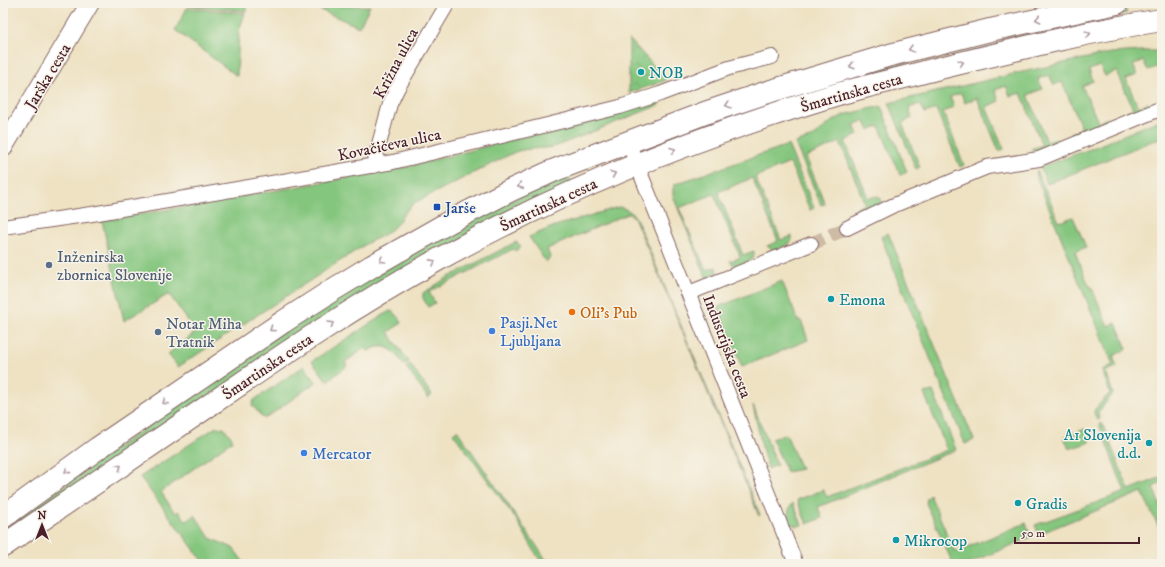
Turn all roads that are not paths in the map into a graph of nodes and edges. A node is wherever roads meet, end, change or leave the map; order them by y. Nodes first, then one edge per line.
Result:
1 (90, 3) edge
2 (448, 3) edge
3 (1117, 3) edge
4 (1162, 20) edge
5 (772, 57) dead end
6 (1162, 108) edge
7 (628, 142) junction
8 (3, 148) edge
9 (637, 164) junction
10 (373, 166) junction
11 (3, 227) edge
12 (847, 228) tunnel mouth
13 (811, 244) tunnel mouth
14 (688, 292) junction
15 (3, 517) edge
16 (3, 546) edge
17 (796, 564) edge

1 - 8 street, Jarška cesta
2 - 10 street, Križna ulica
3 -> 7 main road, Šmartinska cesta
9 -> 4 main road, Šmartinska cesta
5 - 10 street, Kovačičeva ulica
6 - 12 street
7 - 9 street, Industrijska cesta
7 -> 15 main road, Šmartinska cesta
9 - 14 street, Industrijska cesta
16 -> 9 main road, Šmartinska cesta
10 - 11 street, Kovačičeva ulica
13 - 14 street
14 - 17 street, Industrijska cesta

